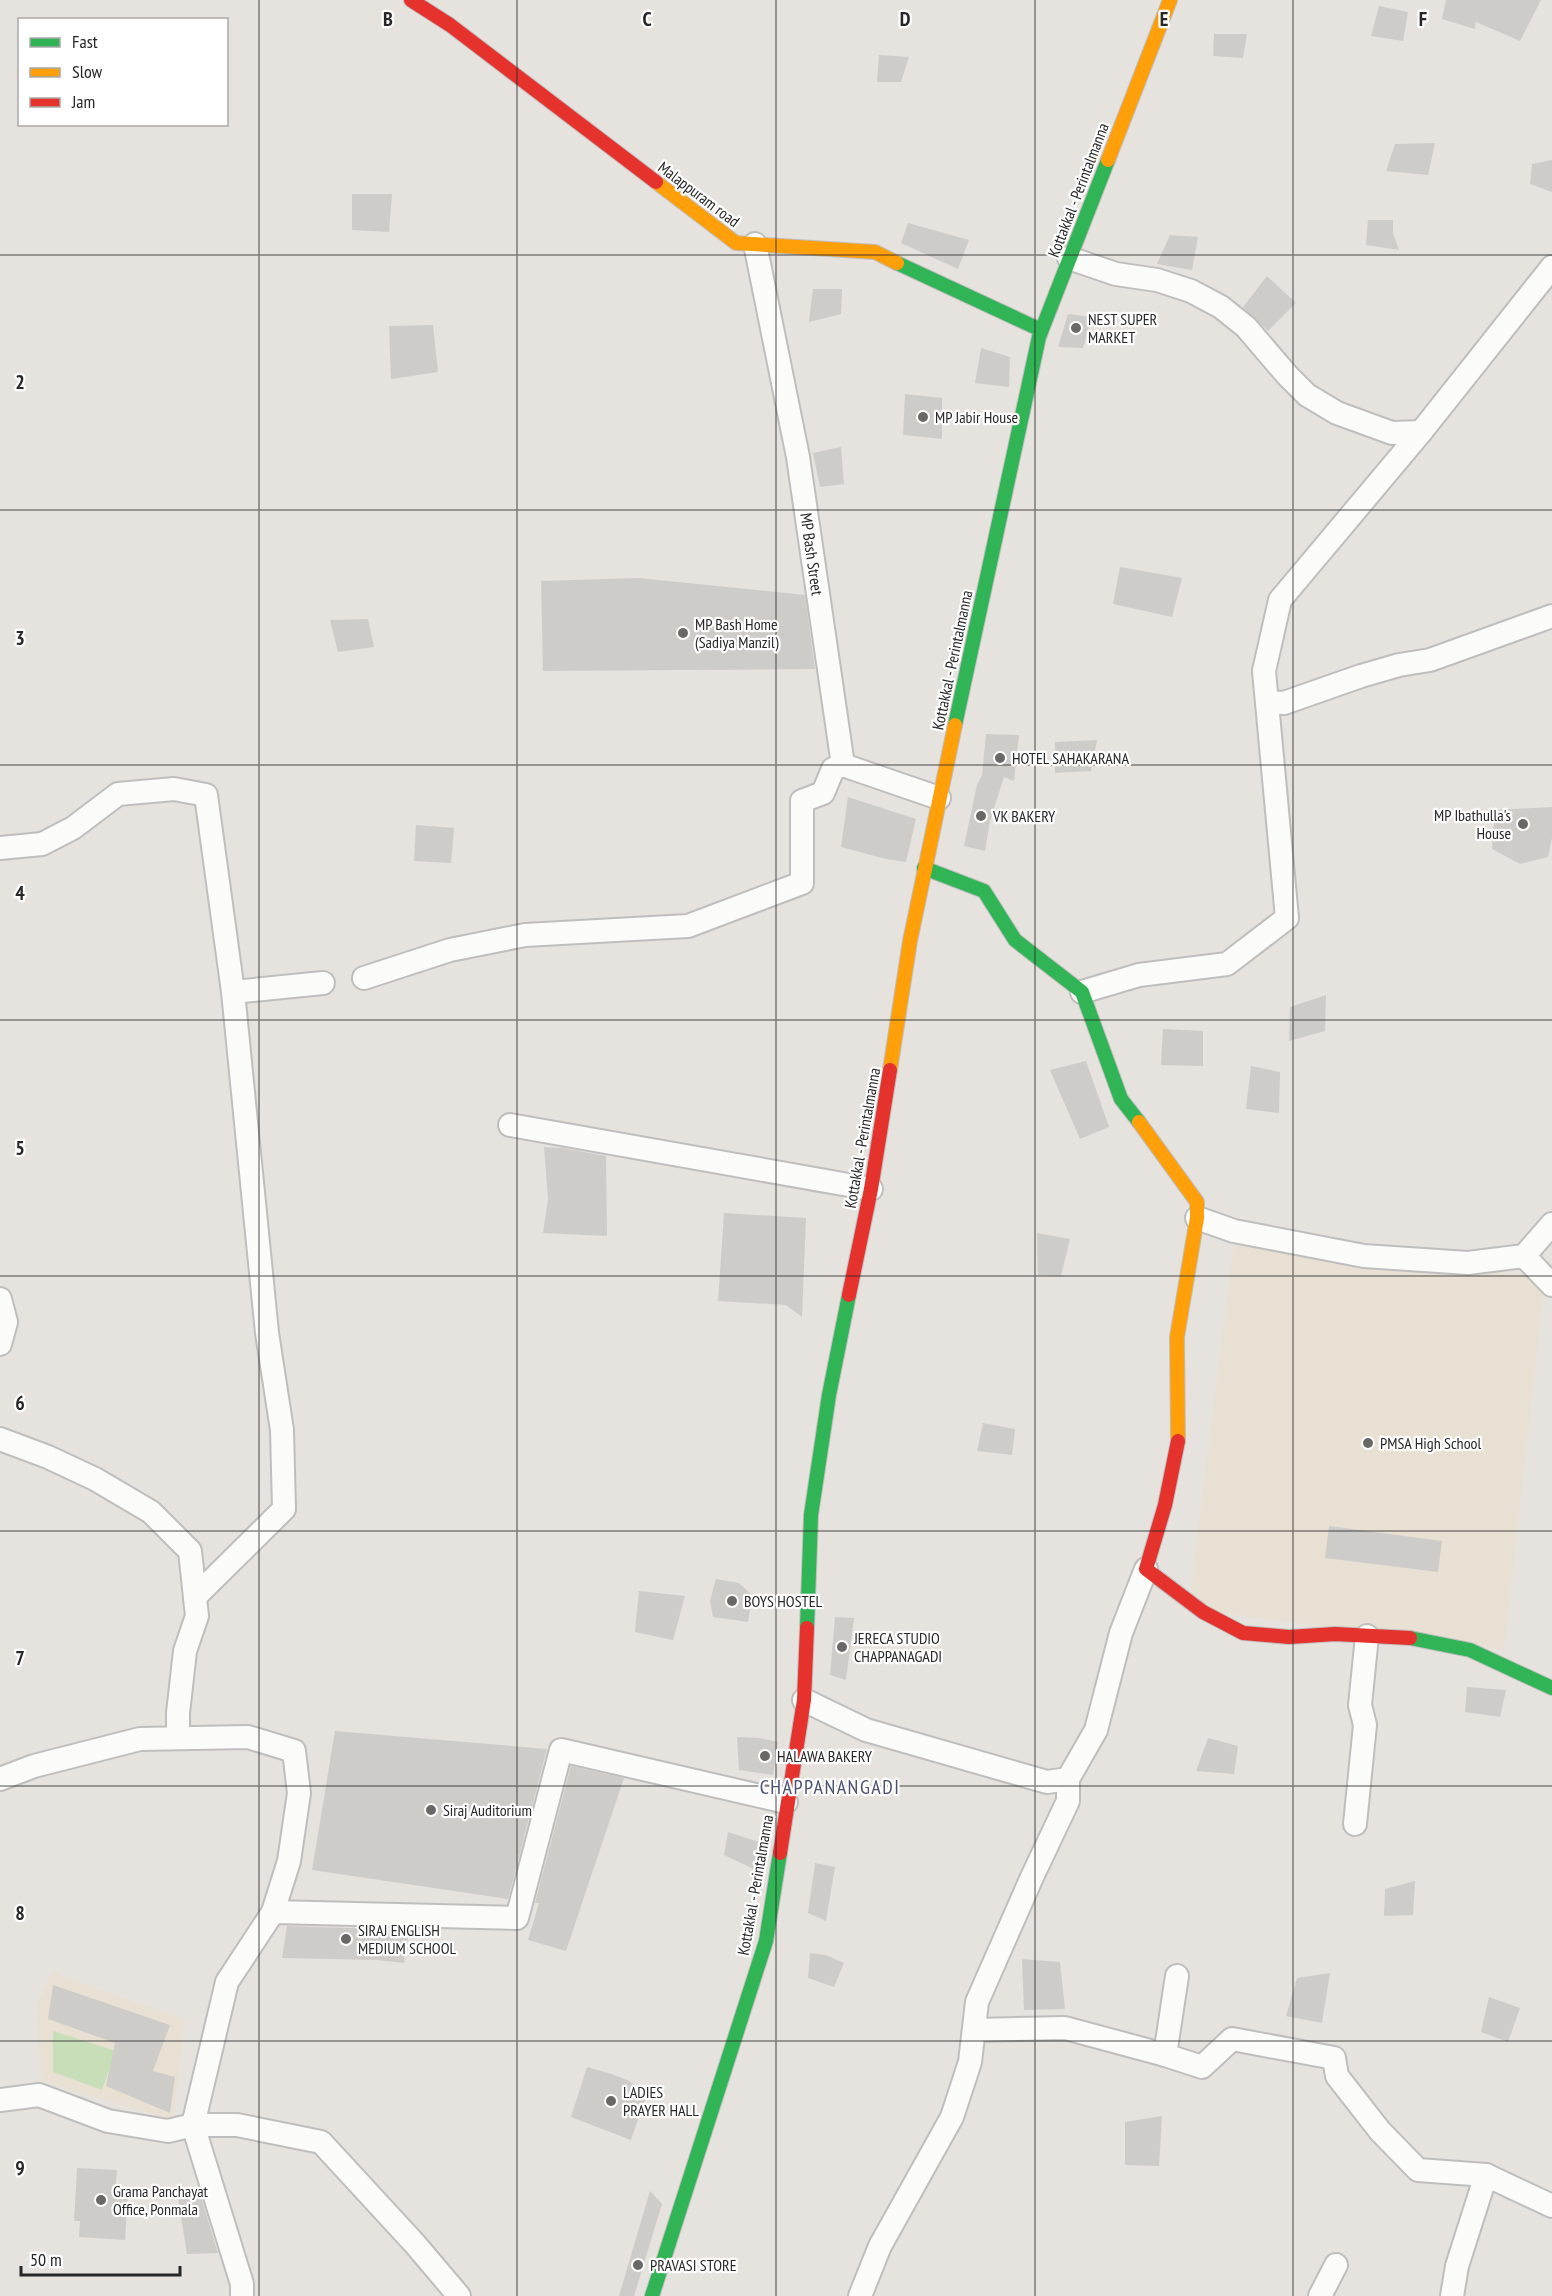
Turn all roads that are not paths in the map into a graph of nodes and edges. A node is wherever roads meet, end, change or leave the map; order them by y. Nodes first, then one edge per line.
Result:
1 (411, 0) edge
2 (1170, 0) edge
3 (755, 244) junction
4 (1069, 258) junction
5 (1552, 267) edge
6 (1041, 330) junction
7 (1421, 432) junction
8 (1551, 619) edge
9 (1267, 702) junction
10 (843, 765) junction
11 (939, 798) junction
12 (0, 848) edge
13 (924, 868) junction
14 (364, 978) dead end
15 (323, 983) dead end
16 (233, 992) junction
17 (1082, 992) junction
18 (510, 1125) dead end
19 (871, 1189) junction
20 (1197, 1218) junction
21 (1552, 1224) edge
22 (1524, 1256) junction
23 (1552, 1286) edge
24 (0, 1299) edge
25 (0, 1344) edge
26 (0, 1439) edge
27 (1146, 1569) junction
28 (195, 1598) junction
29 (1367, 1636) junction
30 (1552, 1688) edge
31 (804, 1700) junction
32 (178, 1738) junction
33 (0, 1779) edge
34 (1068, 1779) junction
35 (786, 1802) junction
36 (1355, 1824) dead end
37 (273, 1912) junction
38 (1177, 1976) dead end
39 (974, 2030) junction
40 (1165, 2055) junction
41 (0, 2100) edge
42 (193, 2126) junction
43 (1486, 2175) junction
44 (1552, 2206) edge
45 (1336, 2265) dead end
46 (242, 2296) edge
47 (459, 2296) edge
48 (652, 2296) edge
49 (860, 2296) edge
50 (1320, 2296) edge
51 (1452, 2296) edge

1 - 3 main road, Malappuram road
2 - 4 main road, Kottakkal - Perintalmanna
3 - 6 main road, Malappuram road
3 - 10 street, MP Bash Street
4 - 6 main road, Kottakkal - Perintalmanna
4 - 7 street
5 - 7 street
6 - 11 main road, Kottakkal - Perintalmanna
7 - 9 street
8 - 9 street
9 - 17 street
10 - 11 street
10 - 14 street
11 - 13 main road, Kottakkal - Perintalmanna
12 - 16 street
13 - 17 main road
13 - 19 main road, Kottakkal - Perintalmanna
15 - 16 street
16 - 28 street
17 - 20 main road
18 - 19 street
19 - 31 main road, Kottakkal - Perintalmanna
20 - 22 street
20 - 27 main road
21 - 22 street
22 - 23 street
24 - 25 street
26 - 28 street
27 - 29 main road
27 - 34 street
28 - 32 street
29 - 30 main road
29 - 36 street
31 - 34 street
31 - 35 main road, Kottakkal - Perintalmanna
32 - 33 street
32 - 37 street
34 - 39 street
35 - 37 street
35 - 48 main road, Kottakkal - Perintalmanna
37 - 42 street
38 - 40 street
39 - 40 street
39 - 49 street
40 - 43 street
41 - 42 street
42 - 46 street
42 - 47 street
43 - 44 street
43 - 51 street
45 - 50 street

